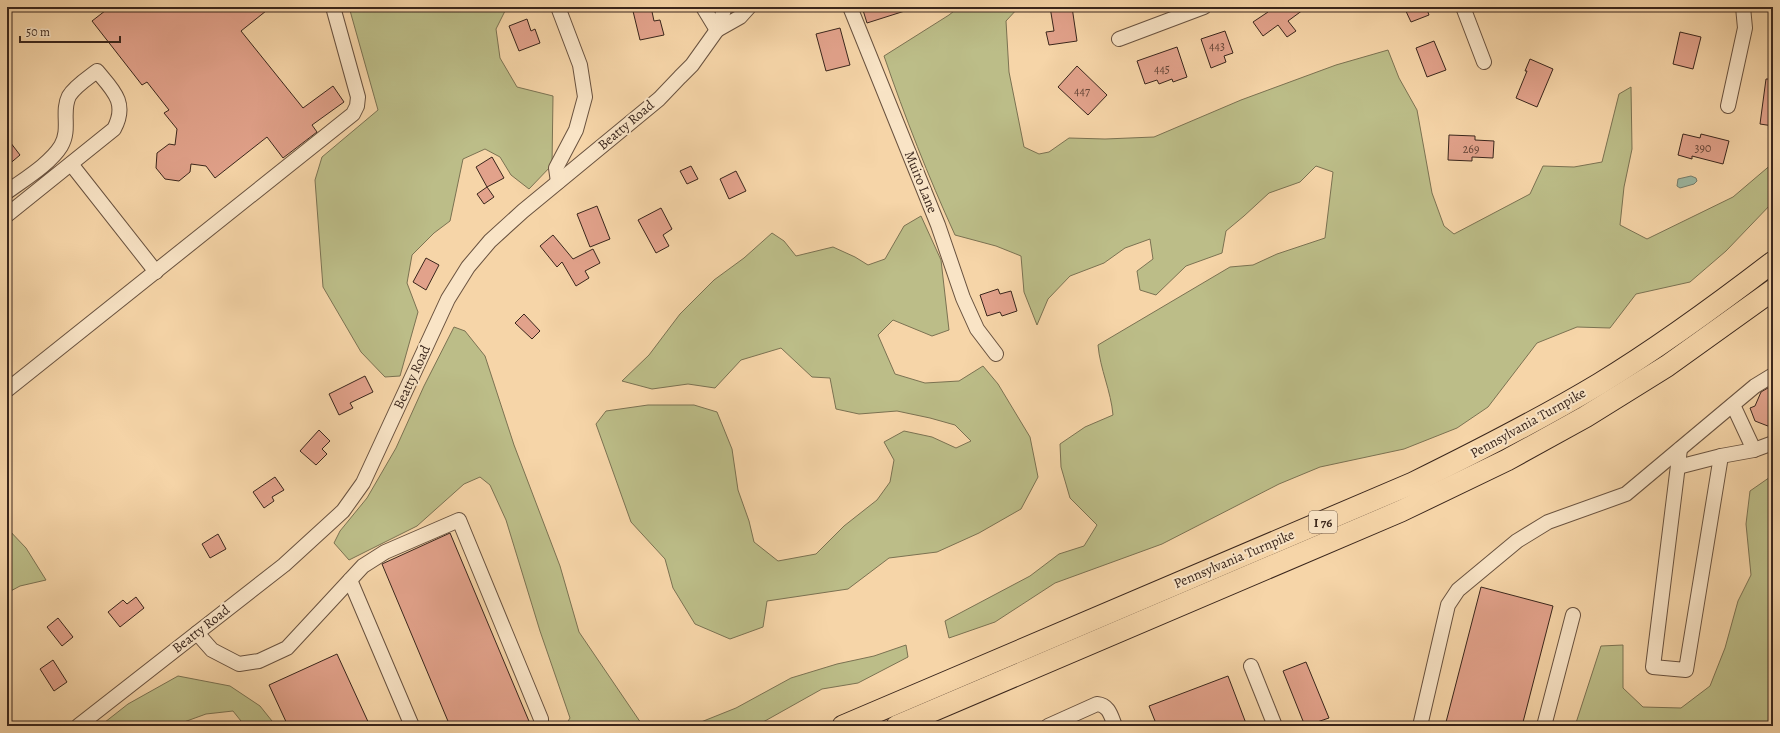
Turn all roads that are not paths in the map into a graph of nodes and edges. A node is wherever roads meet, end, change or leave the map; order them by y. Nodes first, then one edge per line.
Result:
1 (333, 7) edge
2 (558, 7) edge
3 (703, 7) edge
4 (725, 7) edge
5 (749, 7) edge
6 (850, 7) edge
7 (1204, 7) edge
8 (1463, 7) edge
9 (1743, 7) edge
10 (717, 30) junction
11 (1119, 39) dead end
12 (1484, 62) dead end
13 (1728, 106) dead end
14 (71, 164) junction
15 (558, 182) junction
16 (7, 192) edge
17 (7, 215) edge
18 (1773, 262) edge
19 (156, 272) junction
20 (1773, 290) edge
21 (996, 354) dead end
22 (1773, 375) edge
23 (7, 390) edge
24 (1733, 405) junction
25 (1773, 443) edge
26 (1680, 449) junction
27 (1754, 450) junction
28 (1721, 456) junction
29 (1678, 467) junction
30 (350, 580) junction
31 (1573, 615) dead end
32 (197, 633) junction
33 (1251, 666) dead end
34 (78, 726) edge
35 (412, 726) edge
36 (541, 726) edge
37 (843, 726) edge
38 (897, 726) edge
39 (1048, 726) edge
40 (1116, 726) edge
41 (1275, 726) edge
42 (1420, 726) edge
43 (1544, 726) edge

1 - 19 street
2 - 15 street
3 - 10 street
4 - 10 street, Beatty Road
5 - 10 street
6 - 21 street, Muiro Lane
7 - 11 street
8 - 12 street
9 - 13 street
10 - 15 street, Beatty Road
14 - 16 street
14 - 17 street
14 - 19 street
15 - 32 street, Beatty Road
18 - 37 highway, Pennsylvania Turnpike / I 76
19 - 23 street
20 - 38 highway, Pennsylvania Turnpike / I 76
22 - 24 street
24 - 26 street
24 - 27 street
25 - 27 street
26 - 29 street
26 - 42 street
27 - 28 street
28 - 29 street
28 - 29 street
30 - 32 street
30 - 35 street
30 - 36 street
31 - 43 street
32 - 34 street, Beatty Road
33 - 41 street
39 - 40 street

